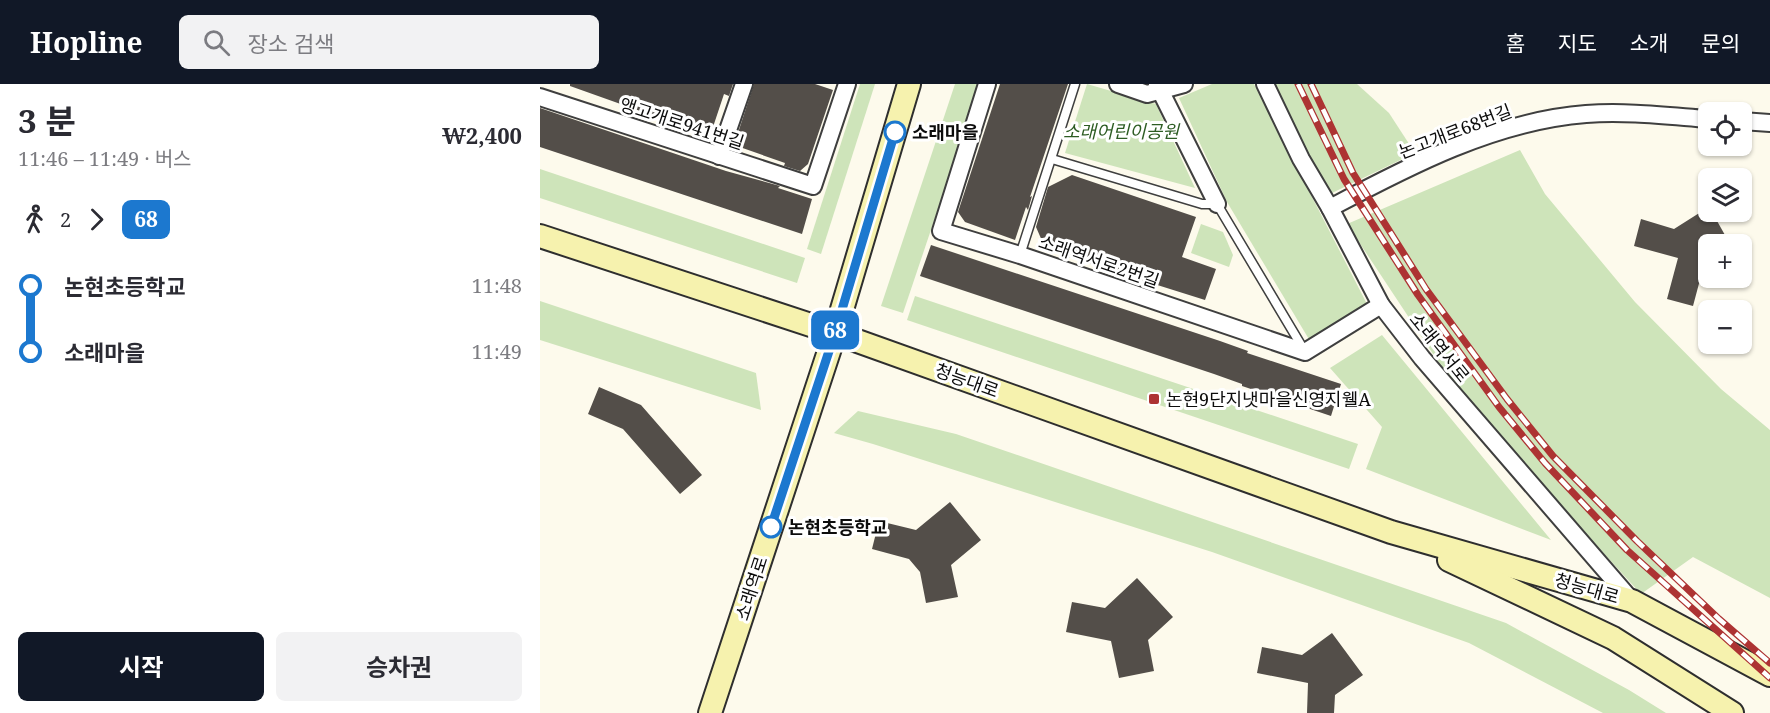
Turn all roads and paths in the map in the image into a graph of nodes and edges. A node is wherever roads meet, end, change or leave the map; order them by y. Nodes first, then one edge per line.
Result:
1 (744, 84) edge
2 (847, 84) edge
3 (909, 84) edge
4 (987, 84) edge
5 (1075, 84) edge
6 (1118, 84) edge
7 (1184, 84) edge
8 (1265, 84) edge
9 (1158, 88) edge
10 (540, 97) edge
11 (1698, 118) edge
12 (1752, 122) edge
13 (1770, 123) edge
14 (719, 156) junction
15 (1052, 159) junction
16 (1217, 204) junction
17 (1330, 208) junction
18 (540, 236) edge
19 (1020, 255) junction
20 (1381, 305) junction
21 (835, 333) junction
22 (1305, 352) junction
23 (1391, 532) junction
24 (1632, 601) junction
25 (1770, 675) edge
26 (710, 713) edge
27 (1732, 713) edge

1 - 14 street
2 - 14 street, 앵고개로941번길
3 - 21 main road, 소래역로
4 - 19 street, 소래역서로2번길
5 - 15 lane
6 - 9 street
7 - 9 street
8 - 17 street, 소래역서로
9 - 16 street
10 - 14 street, 앵고개로941번길
11 - 17 street, 논고개로68번길
12 - 13 street
15 - 16 lane
15 - 19 lane
16 - 22 lane
17 - 20 street, 소래역서로
18 - 21 main road, 청능대로
19 - 22 street, 소래역서로2번길
20 - 22 street
20 - 24 street, 소래역서로
21 - 23 main road, 청능대로
21 - 26 main road, 소래역로
23 - 24 main road, 청능대로
23 - 27 main road, 청능대로
24 - 25 main road, 청능대로

